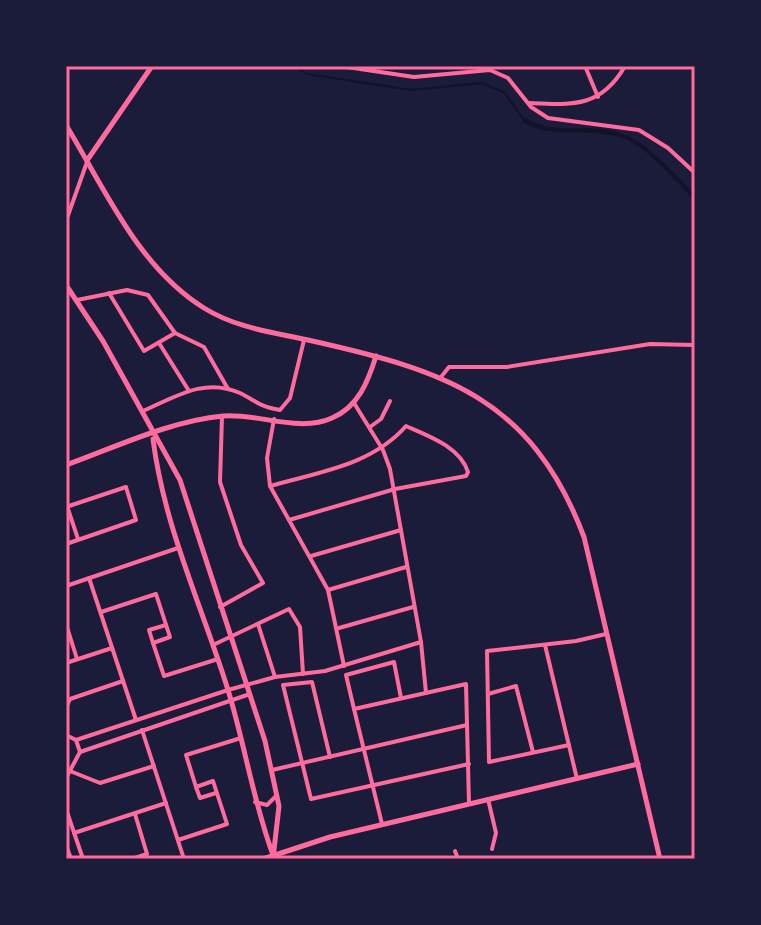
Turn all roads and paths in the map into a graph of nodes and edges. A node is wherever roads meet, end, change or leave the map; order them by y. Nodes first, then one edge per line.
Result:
1 (152, 66) edge
2 (340, 66) edge
3 (416, 66) edge
4 (585, 66) edge
5 (625, 66) edge
6 (417, 77) junction
7 (598, 97) junction
8 (529, 103) junction
9 (66, 125) edge
10 (88, 160) junction
11 (695, 173) edge
12 (66, 221) edge
13 (66, 285) edge
14 (109, 293) junction
15 (77, 300) junction
16 (175, 333) junction
17 (304, 340) junction
18 (159, 343) junction
19 (695, 345) edge
20 (376, 356) junction
21 (441, 377) junction
22 (228, 389) junction
23 (189, 391) junction
24 (390, 401) dead end
25 (354, 403) junction
26 (143, 411) junction
27 (222, 416) junction
28 (274, 419) junction
29 (370, 427) junction
30 (153, 434) junction
31 (383, 450) junction
32 (66, 465) edge
33 (270, 486) junction
34 (395, 489) junction
35 (66, 506) edge
36 (289, 520) junction
37 (401, 530) junction
38 (78, 540) junction
39 (66, 544) edge
40 (178, 548) junction
41 (311, 556) junction
42 (407, 567) junction
43 (89, 578) junction
44 (66, 586) edge
45 (328, 590) junction
46 (220, 607) junction
47 (414, 607) junction
48 (101, 612) junction
49 (66, 624) edge
50 (258, 624) junction
51 (166, 625) junction
52 (339, 628) junction
53 (606, 634) junction
54 (231, 637) junction
55 (421, 642) junction
56 (153, 643) junction
57 (213, 645) junction
58 (545, 645) junction
59 (112, 648) junction
60 (218, 659) junction
61 (78, 660) junction
62 (66, 663) edge
63 (344, 666) junction
64 (303, 674) junction
65 (275, 677) junction
66 (123, 681) junction
67 (249, 685) junction
68 (228, 690) junction
69 (251, 693) junction
70 (426, 693) junction
71 (488, 694) junction
72 (401, 698) junction
73 (231, 701) junction
74 (66, 708) edge
75 (354, 709) junction
76 (136, 720) junction
77 (467, 725) junction
78 (142, 730) junction
79 (66, 735) edge
80 (241, 738) junction
81 (76, 740) junction
82 (569, 745) junction
83 (363, 749) junction
84 (80, 752) junction
85 (533, 752) junction
86 (330, 757) junction
87 (303, 763) junction
88 (469, 764) junction
89 (638, 764) junction
90 (154, 766) junction
91 (272, 770) junction
92 (70, 771) junction
93 (66, 778) edge
94 (577, 779) junction
95 (372, 785) junction
96 (196, 787) junction
97 (217, 793) junction
98 (276, 796) junction
99 (488, 799) junction
100 (255, 802) junction
101 (166, 803) junction
102 (469, 804) junction
103 (66, 809) edge
104 (135, 814) junction
105 (382, 824) junction
106 (74, 833) junction
107 (178, 840) junction
108 (66, 845) edge
109 (492, 849) dead end
110 (455, 851) dead end
111 (273, 857) edge
112 (71, 859) edge
113 (83, 859) edge
114 (132, 859) edge
115 (184, 859) edge
116 (263, 859) edge
117 (458, 859) edge
118 (660, 859) edge

1 - 10 street
2 - 6 street
3 - 6 street
4 - 7 street
5 - 7 street
6 - 8 street
7 - 8 street
8 - 11 street
9 - 10 street
10 - 12 street
10 - 17 street
13 - 15 street
14 - 15 street
14 - 16 street
14 - 18 street
15 - 26 street
16 - 18 street
16 - 22 street
17 - 20 street
17 - 22 street
18 - 23 street
19 - 21 street
20 - 21 street
20 - 25 street
21 - 53 street
22 - 23 street
23 - 26 street
24 - 29 street
25 - 28 street
25 - 29 street
26 - 30 street
27 - 28 street
27 - 30 street
27 - 46 street
28 - 33 street
29 - 31 street
30 - 32 street
30 - 40 street
30 - 46 street
31 - 33 street
31 - 34 street
31 - 34 street
33 - 36 street
34 - 36 street
34 - 37 street
35 - 38 street
35 - 38 street
36 - 41 street
37 - 41 street
37 - 42 street
38 - 39 street
40 - 43 street
40 - 57 street
41 - 45 street
42 - 45 street
42 - 47 street
43 - 44 street
43 - 48 street
45 - 52 street
46 - 54 street
47 - 52 street
47 - 55 street
48 - 51 street
48 - 59 street
49 - 61 street
50 - 54 street
50 - 64 street
50 - 65 street
51 - 56 street
51 - 56 street
52 - 63 street
53 - 58 street
53 - 89 street
54 - 57 street
54 - 67 street
55 - 63 street
55 - 70 street
56 - 60 street
57 - 60 street
58 - 71 street
58 - 82 street
59 - 61 street
59 - 66 street
60 - 68 street
61 - 62 street
63 - 64 street
64 - 65 street
65 - 67 street
66 - 74 street
66 - 76 street
67 - 68 street
67 - 69 street
68 - 73 street
68 - 76 street
69 - 73 street
69 - 91 street
70 - 72 street
70 - 77 street
71 - 85 street
71 - 85 street
72 - 75 street
72 - 75 street
73 - 78 street
73 - 80 street
75 - 83 street
76 - 81 street
77 - 83 street
77 - 88 street
78 - 84 street
78 - 90 street
79 - 81 street
80 - 96 street
80 - 100 street
81 - 84 street
82 - 85 street
82 - 94 street
83 - 86 street
83 - 95 street
84 - 92 street
86 - 87 street
86 - 87 street
87 - 91 street
87 - 95 street
88 - 95 street
88 - 102 street
89 - 94 street
89 - 118 street
90 - 92 street
90 - 101 street
91 - 98 street
92 - 93 street
94 - 99 street
95 - 105 street
96 - 97 street
96 - 97 street
97 - 107 street
98 - 100 street
98 - 111 street
99 - 102 street
99 - 109 street
100 - 111 street
101 - 104 street
101 - 107 street
102 - 105 street
103 - 106 street
104 - 106 street
104 - 114 street
105 - 111 street
106 - 113 street
107 - 115 street
108 - 112 street
110 - 117 street
111 - 116 street

